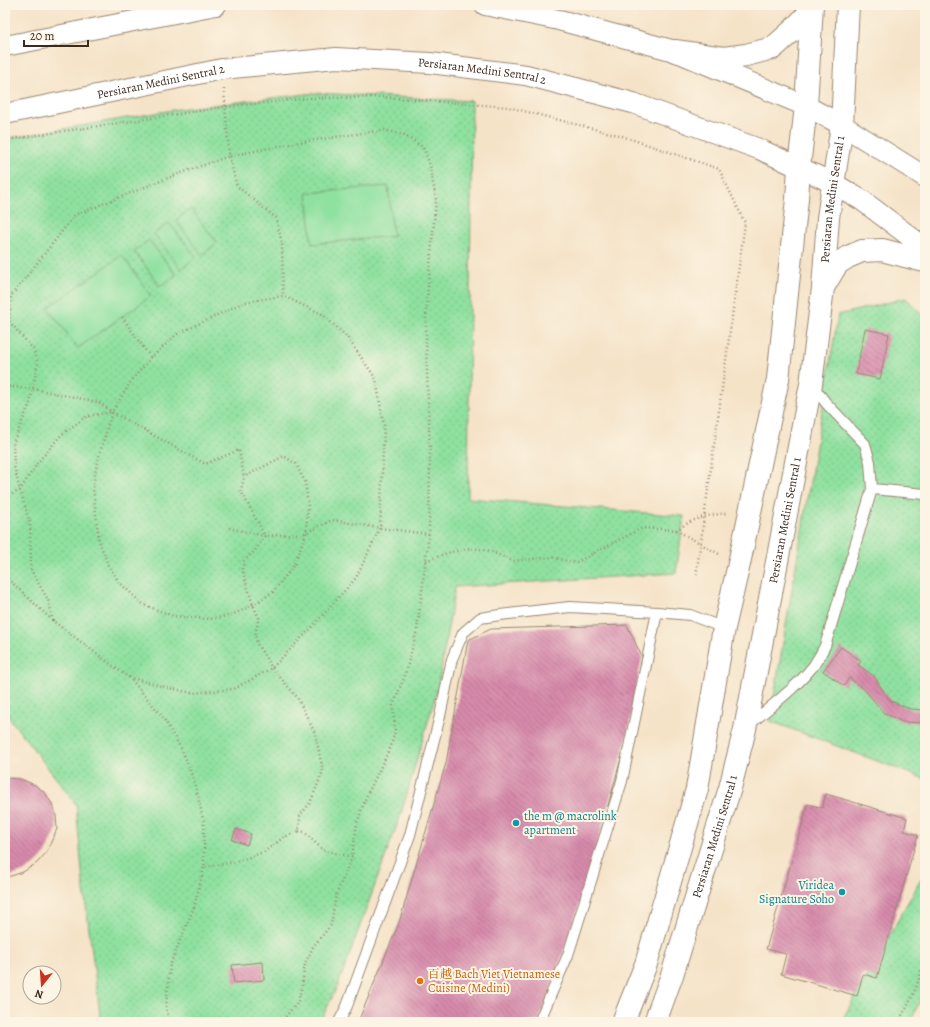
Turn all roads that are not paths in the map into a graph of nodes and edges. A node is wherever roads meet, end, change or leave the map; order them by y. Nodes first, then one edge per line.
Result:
1 (216, 5) edge
2 (485, 5) edge
3 (848, 5) edge
4 (811, 8) edge
5 (5, 46) edge
6 (675, 52) junction
7 (806, 106) junction
8 (5, 114) edge
9 (842, 125) junction
10 (799, 167) junction
11 (925, 177) edge
12 (833, 183) junction
13 (925, 248) edge
14 (925, 261) edge
15 (823, 288) junction
16 (810, 384) junction
17 (872, 489) junction
18 (925, 494) edge
19 (657, 612) junction
20 (724, 628) junction
21 (745, 729) junction
22 (339, 1022) edge
23 (539, 1022) edge
24 (623, 1022) edge
25 (655, 1022) edge

1 - 5 street
2 - 6 street
3 - 9 street, Persiaran Medini Sentral 1
4 - 6 street
4 - 7 street
6 - 7 street
7 - 9 street
7 - 10 street
8 - 10 street, Persiaran Medini Sentral 2
9 - 11 street
9 - 12 street, Persiaran Medini Sentral 1
10 - 12 street, Persiaran Medini Sentral 2
10 - 20 street
12 - 13 street, Persiaran Medini Sentral 2
12 - 15 street, Persiaran Medini Sentral 1
14 - 15 street
15 - 16 street, Persiaran Medini Sentral 1
16 - 17 lane
16 - 21 street, Persiaran Medini Sentral 1
17 - 18 lane
17 - 21 lane
19 - 20 lane
19 - 22 lane
19 - 23 lane
20 - 24 street
21 - 25 street, Persiaran Medini Sentral 1

